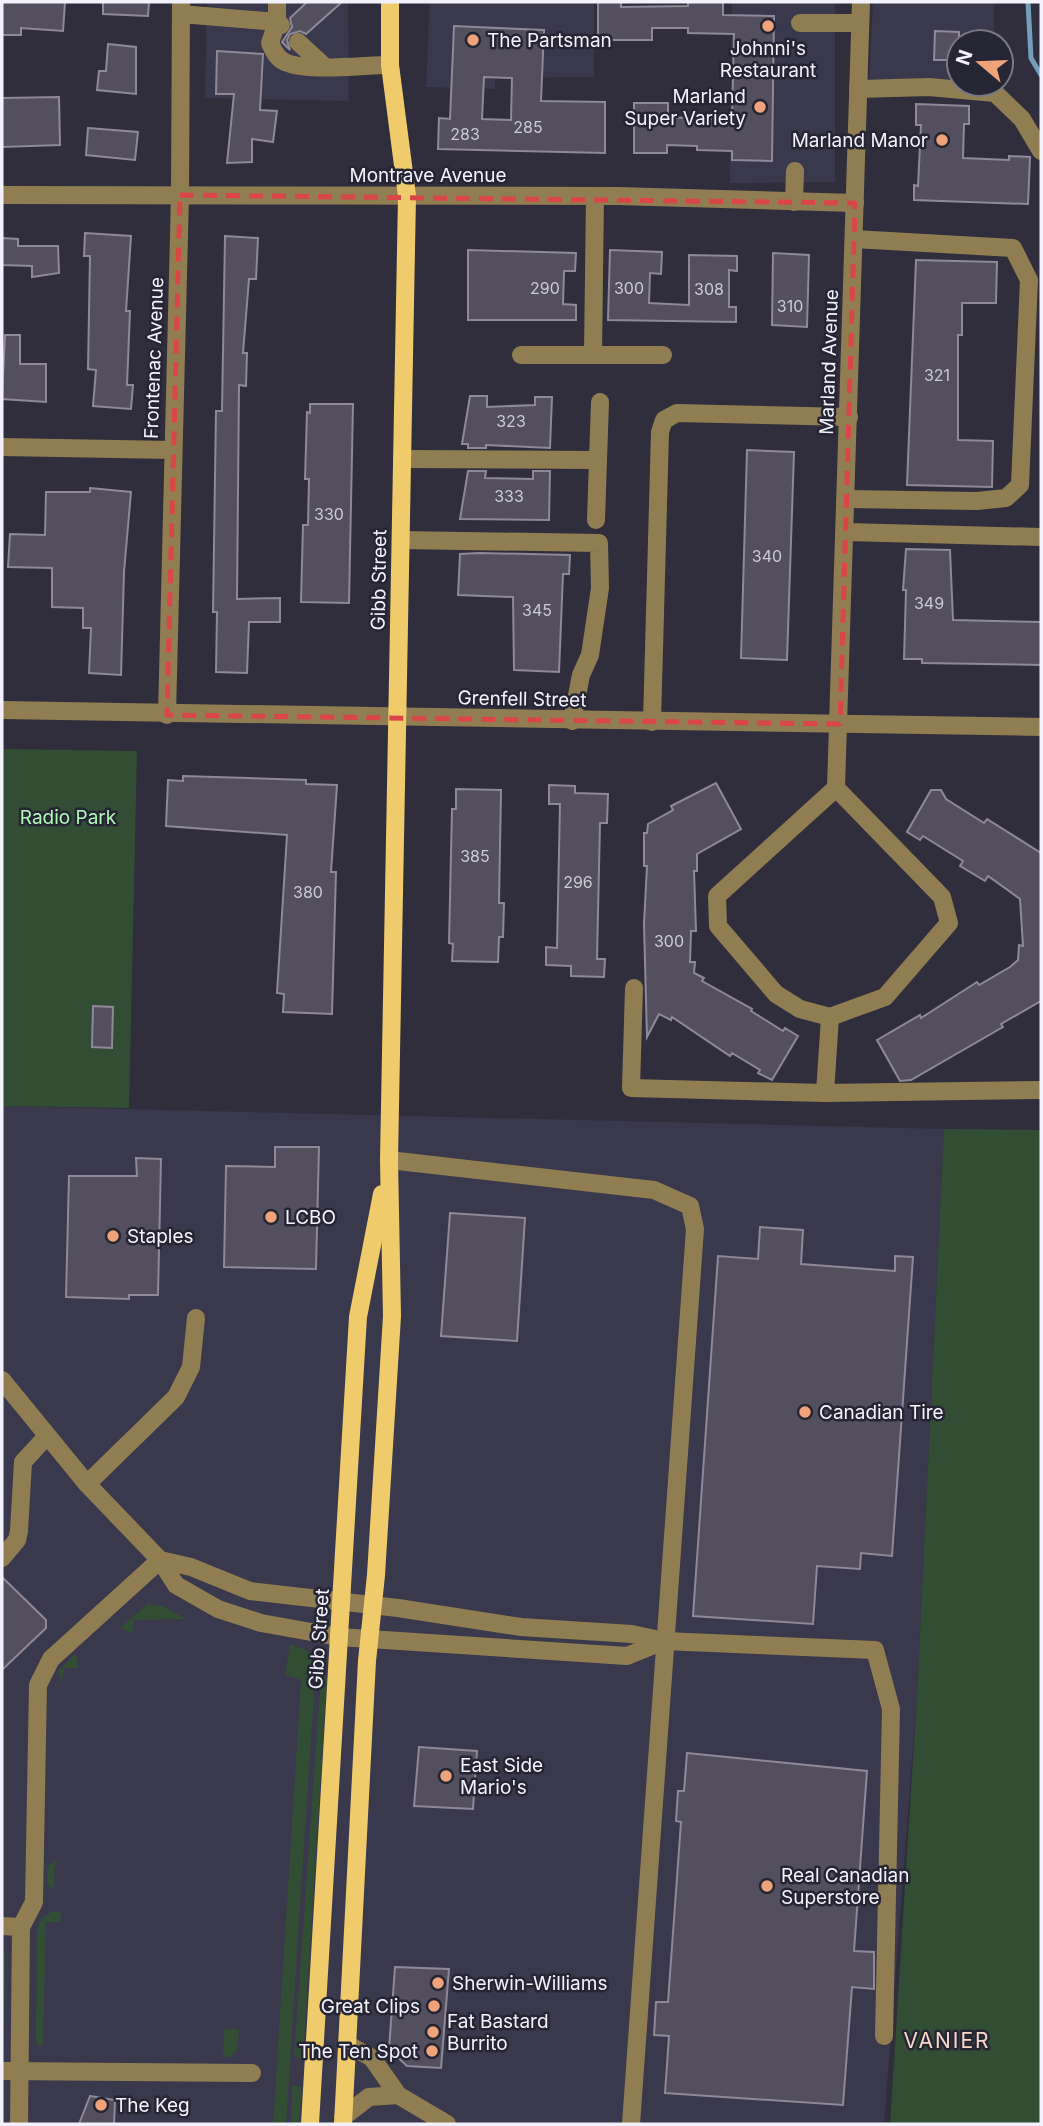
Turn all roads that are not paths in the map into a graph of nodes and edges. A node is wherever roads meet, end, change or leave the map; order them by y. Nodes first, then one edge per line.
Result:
1 (278, 2) edge
2 (390, 2) edge
3 (861, 2) edge
4 (181, 8) edge
5 (800, 23) dead end
6 (860, 23) junction
7 (279, 24) junction
8 (299, 42) dead end
9 (323, 65) junction
10 (390, 65) junction
11 (858, 89) junction
12 (1041, 150) edge
13 (795, 171) dead end
14 (2, 195) edge
15 (180, 195) junction
16 (407, 196) junction
17 (595, 196) junction
18 (794, 202) junction
19 (855, 203) junction
20 (854, 239) junction
21 (593, 354) junction
22 (521, 355) dead end
23 (663, 355) dead end
24 (600, 402) dead end
25 (849, 417) junction
26 (2, 447) edge
27 (172, 450) junction
28 (402, 459) junction
29 (598, 460) junction
30 (846, 499) junction
31 (596, 520) dead end
32 (846, 532) junction
33 (1041, 537) edge
34 (401, 540) junction
35 (2, 710) edge
36 (167, 715) junction
37 (397, 718) junction
38 (572, 721) junction
39 (652, 722) junction
40 (840, 724) junction
41 (1041, 727) edge
42 (836, 788) junction
43 (634, 988) dead end
44 (830, 1017) junction
45 (1041, 1090) edge
46 (825, 1093) junction
47 (389, 1160) junction
48 (195, 1318) dead end
49 (2, 1380) edge
50 (46, 1437) junction
51 (87, 1484) junction
52 (2, 1558) edge
53 (160, 1560) junction
54 (342, 1603) junction
55 (372, 1605) junction
56 (339, 1637) junction
57 (369, 1639) junction
58 (664, 1642) junction
59 (2, 1927) edge
60 (21, 1927) junction
61 (884, 2036) dead end
62 (346, 2044) junction
63 (10, 2071) edge
64 (252, 2073) dead end
65 (398, 2095) junction
66 (343, 2121) edge
67 (19, 2124) edge
68 (310, 2124) edge
69 (447, 2124) edge
70 (631, 2124) edge

1 - 7 street
2 - 10 main road, Gibb Street
3 - 6 street, Marland Avenue
4 - 7 street
4 - 15 street, Frontenac Avenue
5 - 6 street
6 - 11 street, Marland Avenue
7 - 9 street
8 - 9 street
9 - 10 street
10 - 16 main road, Gibb Street
11 - 12 street
11 - 19 street, Marland Avenue
13 - 18 street
14 - 15 street, Montrave Avenue
15 - 16 street, Montrave Avenue
15 - 27 street, Frontenac Avenue
16 - 17 street, Montrave Avenue
16 - 28 main road, Gibb Street
17 - 18 street, Montrave Avenue
17 - 21 street
18 - 19 street, Montrave Avenue
19 - 20 street, Marland Avenue
20 - 25 street, Marland Avenue
20 - 30 street
21 - 22 street
21 - 23 street
24 - 29 street
25 - 30 street, Marland Avenue
25 - 39 street
26 - 27 street
27 - 36 street, Frontenac Avenue
28 - 29 street
28 - 34 main road, Gibb Street
29 - 31 street
30 - 32 street, Marland Avenue
32 - 33 street
32 - 40 street, Marland Avenue
34 - 37 main road, Gibb Street
34 - 38 street
35 - 36 street, Grenfell Street
36 - 37 street, Grenfell Street
37 - 38 street, Grenfell Street
37 - 47 main road, Gibb Street
38 - 39 street, Grenfell Street
39 - 40 street, Grenfell Street
40 - 41 street, Grenfell Street
40 - 42 street, Marland Avenue
42 - 44 street
42 - 44 street
43 - 46 street
44 - 46 street
45 - 46 street
47 - 54 main road, Gibb Street
47 - 55 main road, Gibb Street
47 - 58 street
48 - 51 street
49 - 50 street
50 - 51 street
50 - 52 street
51 - 53 street
53 - 54 street
53 - 56 street
53 - 60 street
54 - 55 street
54 - 56 main road, Gibb Street
55 - 57 main road, Gibb Street
55 - 58 street
56 - 57 street
56 - 68 main road, Gibb Street
57 - 58 street
57 - 62 main road, Gibb Street
58 - 61 street
58 - 70 street
59 - 60 street
60 - 63 street
62 - 65 street
62 - 66 main road, Gibb Street
63 - 64 street
63 - 67 street
65 - 66 street
65 - 69 street

